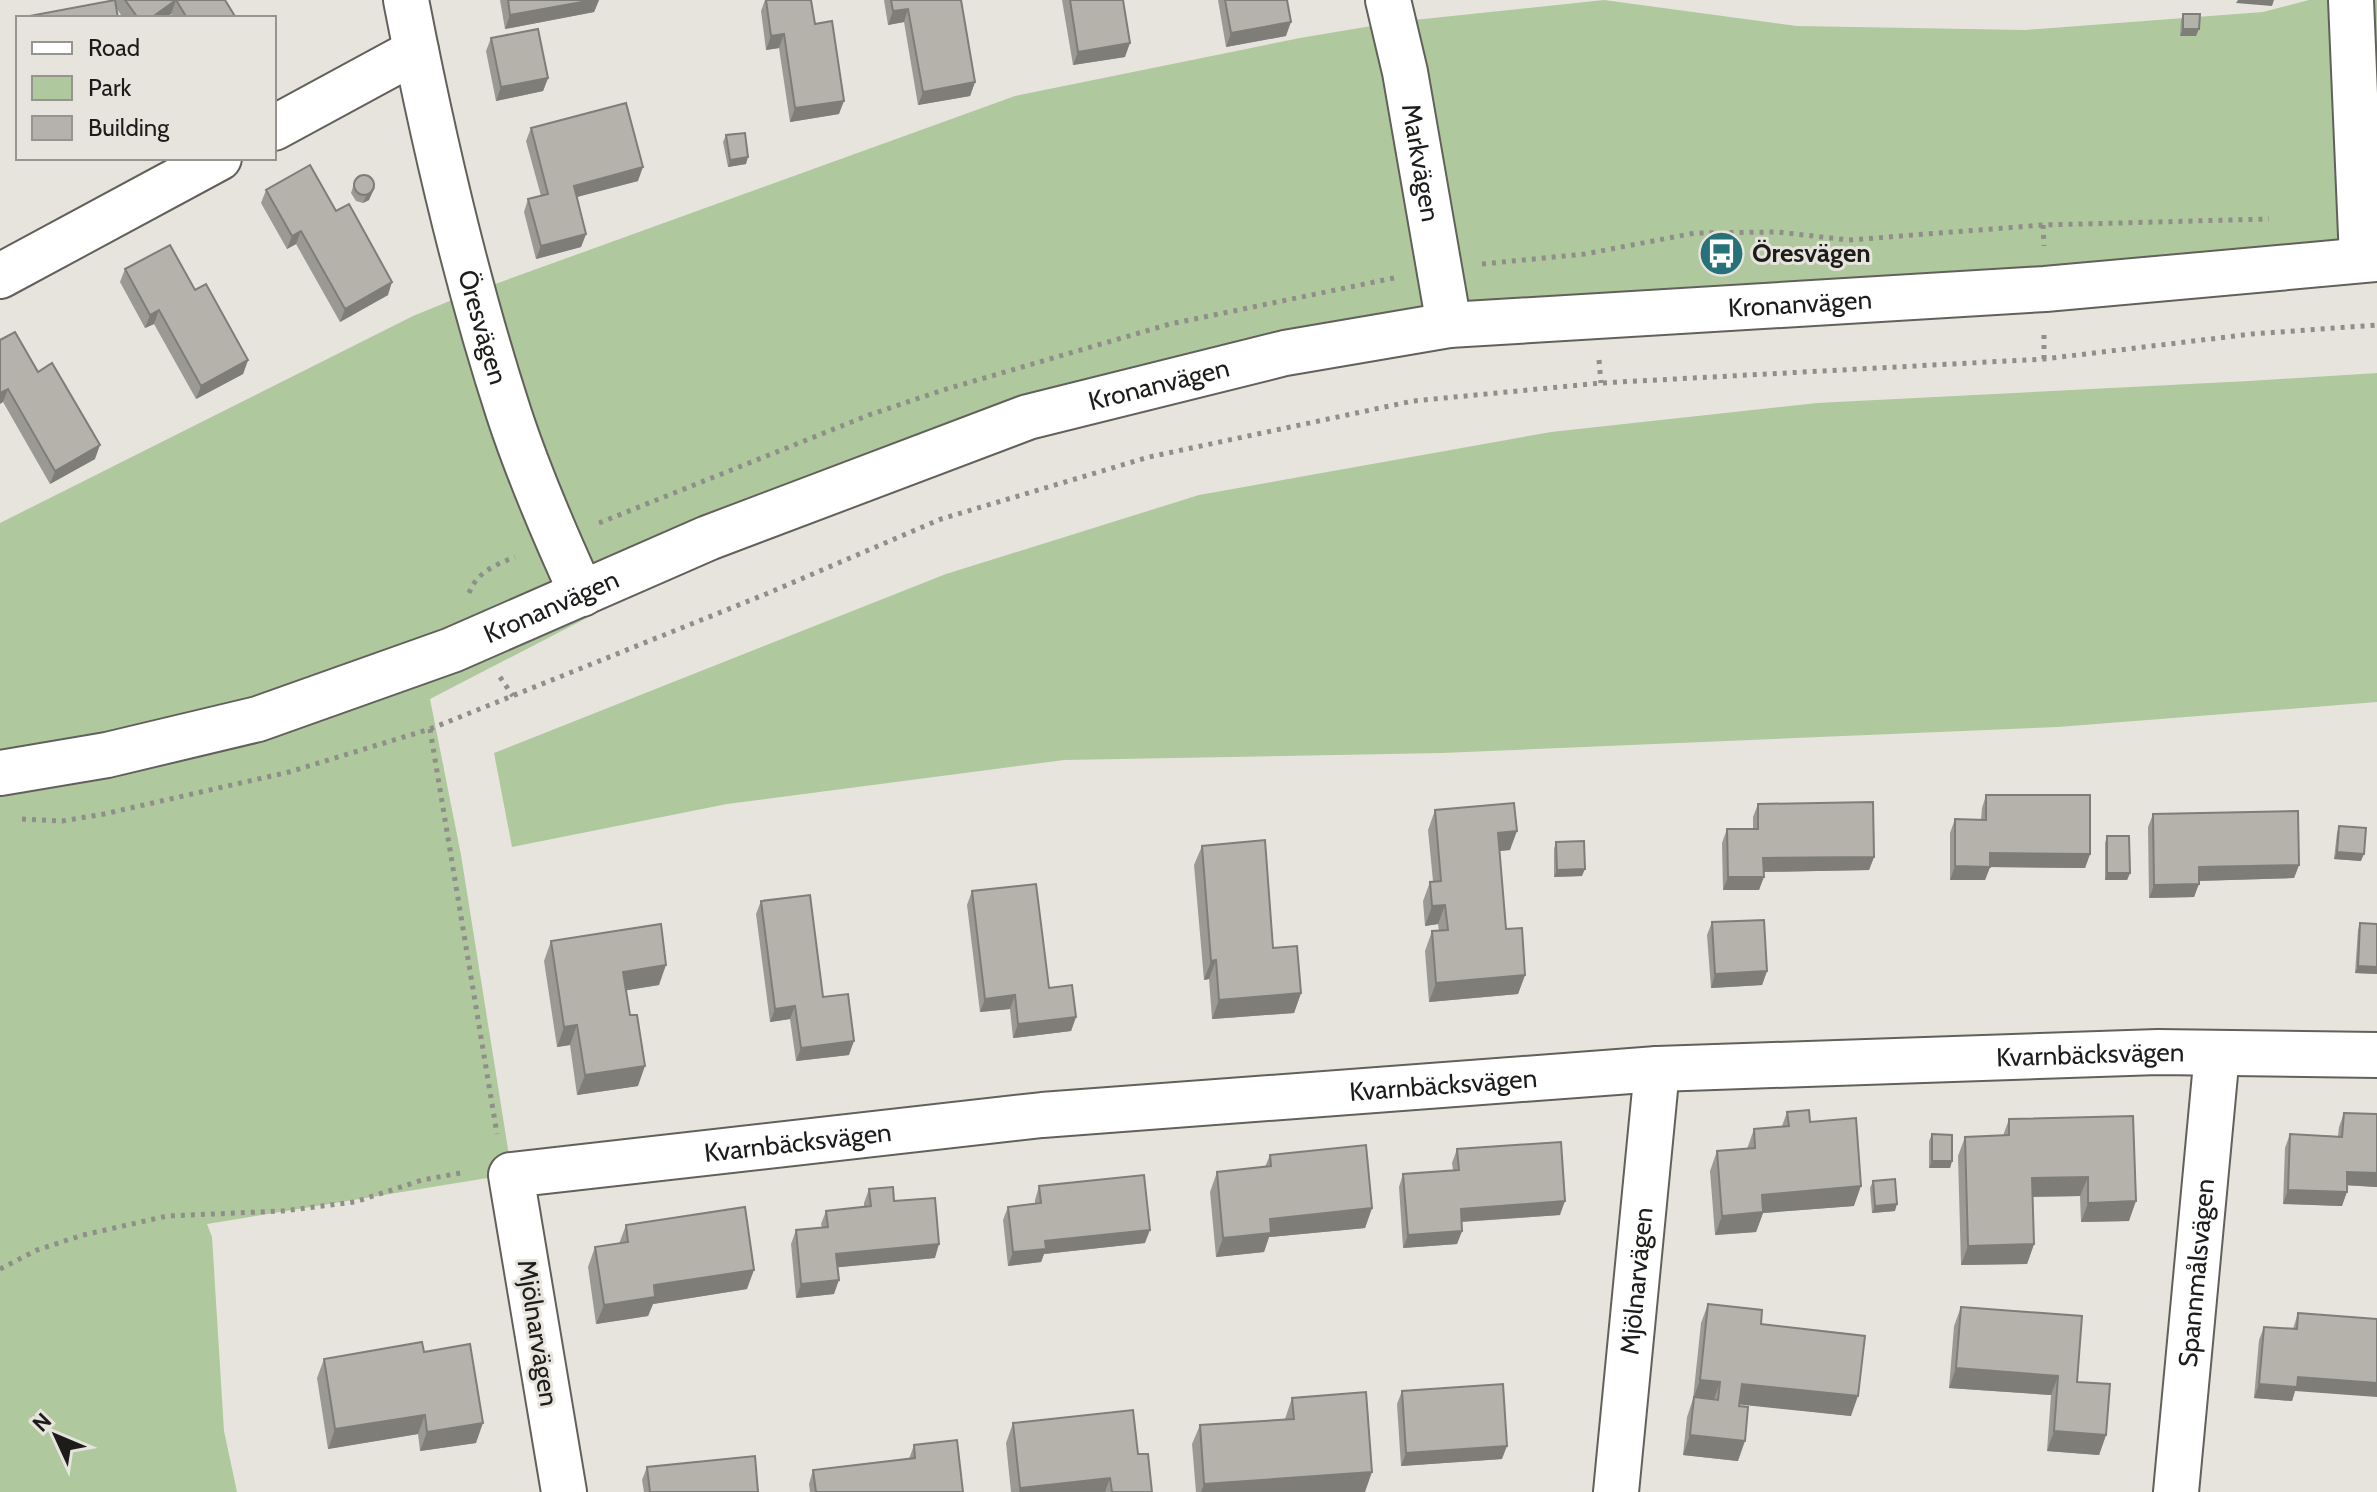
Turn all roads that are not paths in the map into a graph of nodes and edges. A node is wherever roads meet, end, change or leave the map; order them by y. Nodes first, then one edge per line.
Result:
1 (406, 0) edge
2 (1388, 0) edge
3 (2351, 0) edge
4 (416, 51) junction
5 (276, 127) edge
6 (215, 160) edge
7 (2370, 259) edge
8 (0, 276) edge
9 (1449, 325) junction
10 (582, 594) junction
11 (0, 773) edge
12 (2217, 1053) junction
13 (2377, 1055) edge
14 (1657, 1069) junction
15 (496, 1162) joint
16 (564, 1492) edge
17 (1616, 1492) edge
18 (2176, 1492) edge

1 - 4 street, Öresvägen
2 - 9 street, Markvägen
3 - 7 street
4 - 5 street
4 - 10 street, Öresvägen
6 - 8 street
7 - 9 street, Kronanvägen
9 - 10 street, Kronanvägen
10 - 11 street, Kronanvägen
12 - 13 street, Kvarnbäcksvägen
12 - 14 street, Kvarnbäcksvägen
12 - 18 street, Spannmålsvägen
14 - 15 street, Kvarnbäcksvägen
14 - 17 street, Mjölnarvägen
15 - 16 street, Mjölnarvägen

